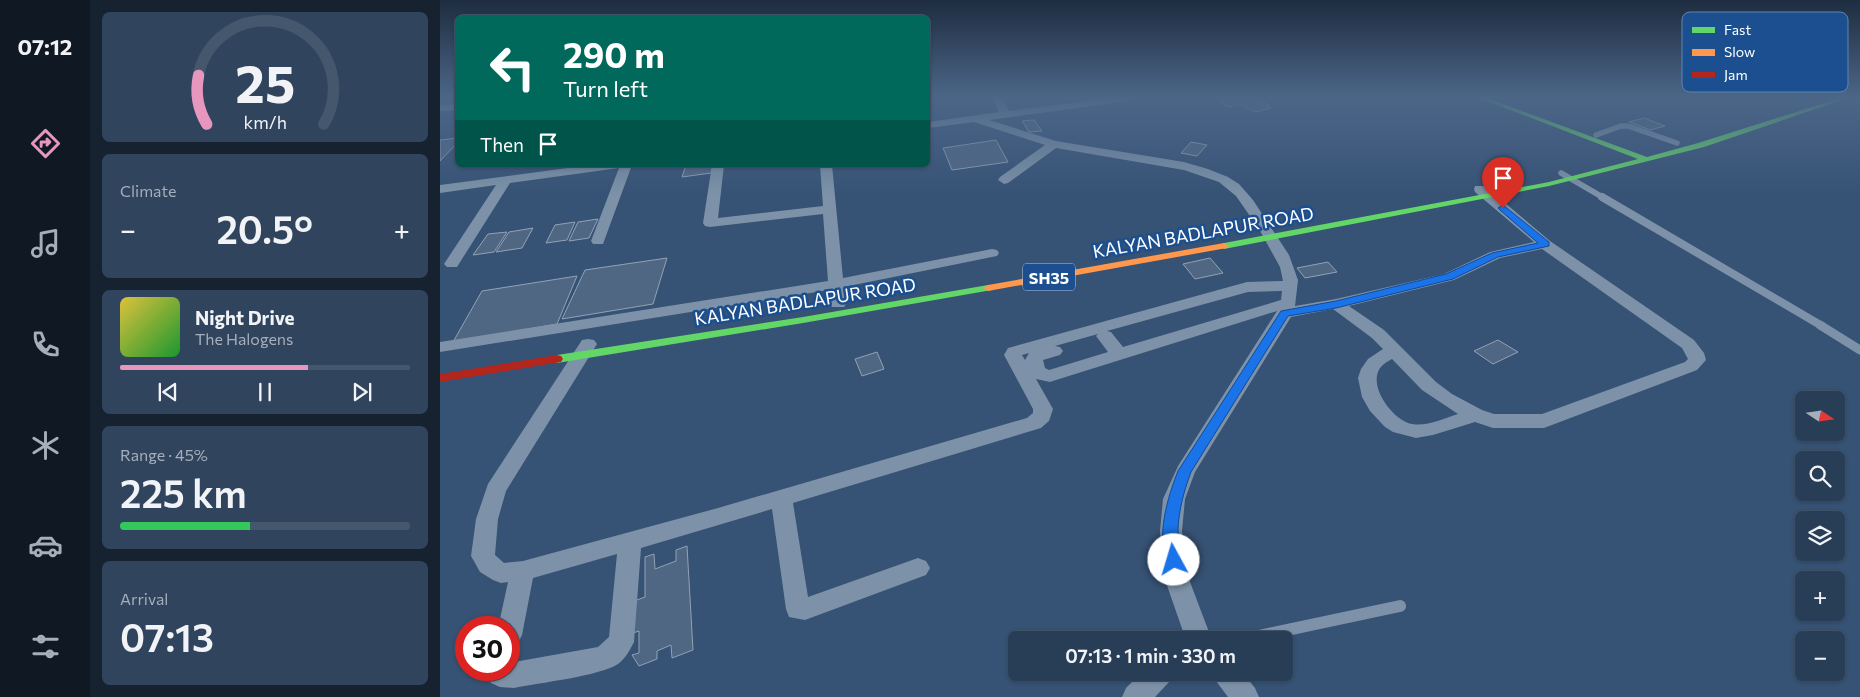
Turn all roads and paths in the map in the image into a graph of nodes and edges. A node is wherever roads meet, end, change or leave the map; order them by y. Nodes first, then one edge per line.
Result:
1 (1011, 131) edge
2 (1573, 131) edge
3 (1584, 131) edge
4 (1608, 131) edge
5 (1641, 131) edge
6 (1720, 131) edge
7 (1745, 131) edge
8 (1596, 135) junction
9 (1677, 143) junction
10 (1054, 144) junction
11 (1645, 156) junction
12 (584, 167) edge
13 (625, 167) edge
14 (718, 167) edge
15 (826, 167) edge
16 (567, 168) edge
17 (1561, 172) junction
18 (1572, 179) junction
19 (506, 180) junction
20 (1004, 180) dead end
21 (440, 189) edge
22 (1484, 193) junction
23 (830, 209) junction
24 (1270, 234) junction
25 (598, 241) dead end
26 (1546, 244) junction
27 (992, 253) dead end
28 (452, 264) dead end
29 (836, 284) junction
30 (1288, 300) junction
31 (1217, 303) dead end
32 (838, 304) junction
33 (1336, 304) junction
34 (1182, 313) junction
35 (804, 315) junction
36 (1196, 330) junction
37 (1104, 336) junction
38 (440, 347) edge
39 (585, 349) junction
40 (1394, 350) junction
41 (1860, 350) edge
42 (1119, 354) junction
43 (440, 369) edge
44 (440, 378) edge
45 (1475, 415) junction
46 (781, 498) junction
47 (630, 542) junction
48 (918, 568) dead end
49 (523, 571) junction
50 (1400, 606) dead end
51 (513, 616) edge
52 (1196, 631) edge
53 (1282, 631) edge
54 (520, 674) edge
55 (1152, 681) edge
56 (1232, 681) edge
57 (1136, 697) edge
58 (1244, 697) edge

1 - 10 street
2 - 11 main road
3 - 8 main road
4 - 8 lane
5 - 9 lane
6 - 9 main road, KALYAN BADLAPUR ROAD / SH35
7 - 11 main road, KALYAN BADLAPUR ROAD / SH35
8 - 11 main road
9 - 11 main road, KALYAN BADLAPUR ROAD / SH35
10 - 20 street
10 - 24 street
11 - 17 main road, KALYAN BADLAPUR ROAD / SH35
11 - 18 main road, KALYAN BADLAPUR ROAD / SH35
12 - 16 street
13 - 25 street
14 - 23 street
15 - 23 street
16 - 19 street
17 - 18 lane
17 - 22 main road, KALYAN BADLAPUR ROAD / SH35
18 - 22 main road, KALYAN BADLAPUR ROAD / SH35
18 - 41 lane
19 - 21 street
19 - 28 street
22 - 24 main road, KALYAN BADLAPUR ROAD / SH35
22 - 26 street
23 - 29 street
24 - 30 street
24 - 32 main road, KALYAN BADLAPUR ROAD / SH35
24 - 35 main road, KALYAN BADLAPUR ROAD / SH35
26 - 33 street
26 - 45 street
27 - 29 street
29 - 32 street
29 - 38 street
30 - 33 street
30 - 36 street
30 - 46 street
30 - 52 street
31 - 34 street
32 - 35 main road, KALYAN BADLAPUR ROAD / SH35
33 - 40 street
34 - 36 street
34 - 37 street
35 - 39 main road, KALYAN BADLAPUR ROAD / SH35
36 - 42 street
37 - 42 street
37 - 42 street
39 - 43 main road, KALYAN BADLAPUR ROAD / SH35
39 - 44 main road, KALYAN BADLAPUR ROAD / SH35
39 - 49 street
40 - 45 street
40 - 45 street
46 - 47 street
46 - 48 street
47 - 49 street
47 - 54 street
49 - 51 street
50 - 53 lane
55 - 57 street
56 - 58 street

